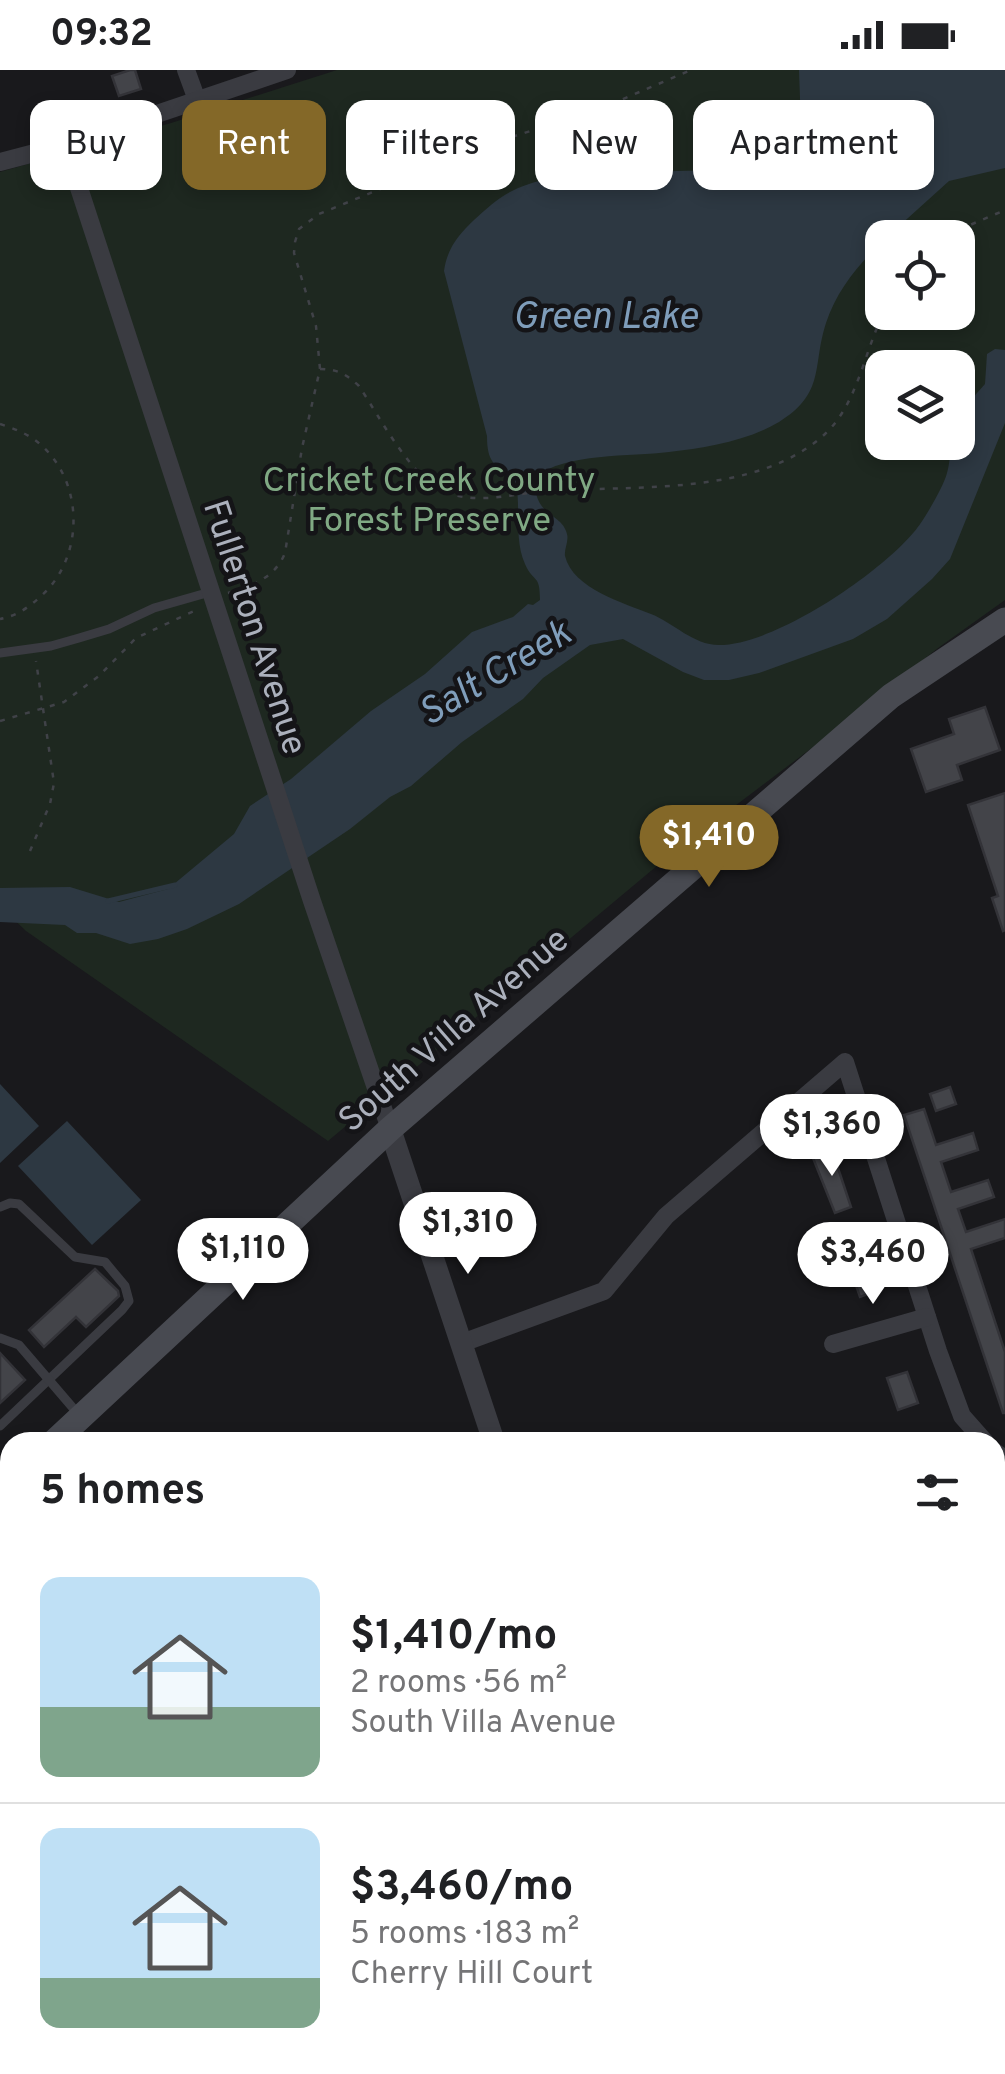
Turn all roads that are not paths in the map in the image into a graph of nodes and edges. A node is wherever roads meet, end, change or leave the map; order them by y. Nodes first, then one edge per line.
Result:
1 (186, 70) edge
2 (287, 70) edge
3 (197, 100) joint
4 (30, 154) edge
5 (0, 162) edge
6 (79, 190) edge
7 (211, 596) junction
8 (1004, 625) edge
9 (0, 653) edge
10 (390, 1128) junction
11 (0, 1207) edge
12 (927, 1316) junction
13 (0, 1338) edge
14 (462, 1343) junction
15 (833, 1344) dead end
16 (49, 1380) junction
17 (81, 1416) junction
18 (0, 1426) edge
19 (66, 1432) edge
20 (487, 1432) edge
21 (976, 1432) edge

1 - 3 street
2 - 3 street
4 - 5 street
6 - 7 street, Fullerton Avenue
7 - 9 lane
7 - 10 street, Fullerton Avenue
8 - 10 main road, South Villa Avenue
10 - 14 street
10 - 17 main road, South Villa Avenue
11 - 16 lane
12 - 14 street
12 - 15 street
12 - 21 street
13 - 16 lane
14 - 20 street
16 - 17 lane
16 - 18 lane
17 - 19 main road, South Villa Avenue

